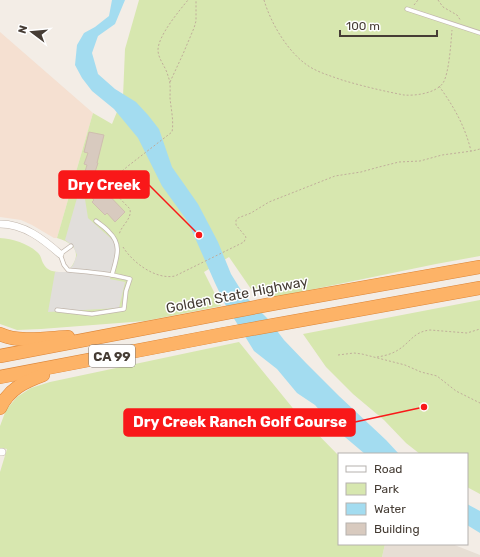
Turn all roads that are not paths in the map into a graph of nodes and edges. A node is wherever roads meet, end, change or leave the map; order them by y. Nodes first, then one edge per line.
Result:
1 (409, 10) road end
2 (480, 33) edge
3 (96, 221) dead end
4 (0, 224) edge
5 (71, 246) dead end
6 (60, 254) junction
7 (480, 267) edge
8 (112, 275) junction
9 (480, 288) edge
10 (57, 310) dead end
11 (0, 334) edge
12 (118, 334) junction
13 (0, 356) edge
14 (70, 364) junction
15 (0, 377) edge
16 (0, 408) edge

1 - 2 lane
3 - 8 lane
4 - 6 street
5 - 6 lane
6 - 8 lane
7 - 12 highway, Golden State Highway / CA 99
8 - 10 lane
9 - 14 highway, CA 99
11 - 12 highway
12 - 13 highway, Golden State Highway / CA 99
14 - 15 highway, CA 99
14 - 16 highway

